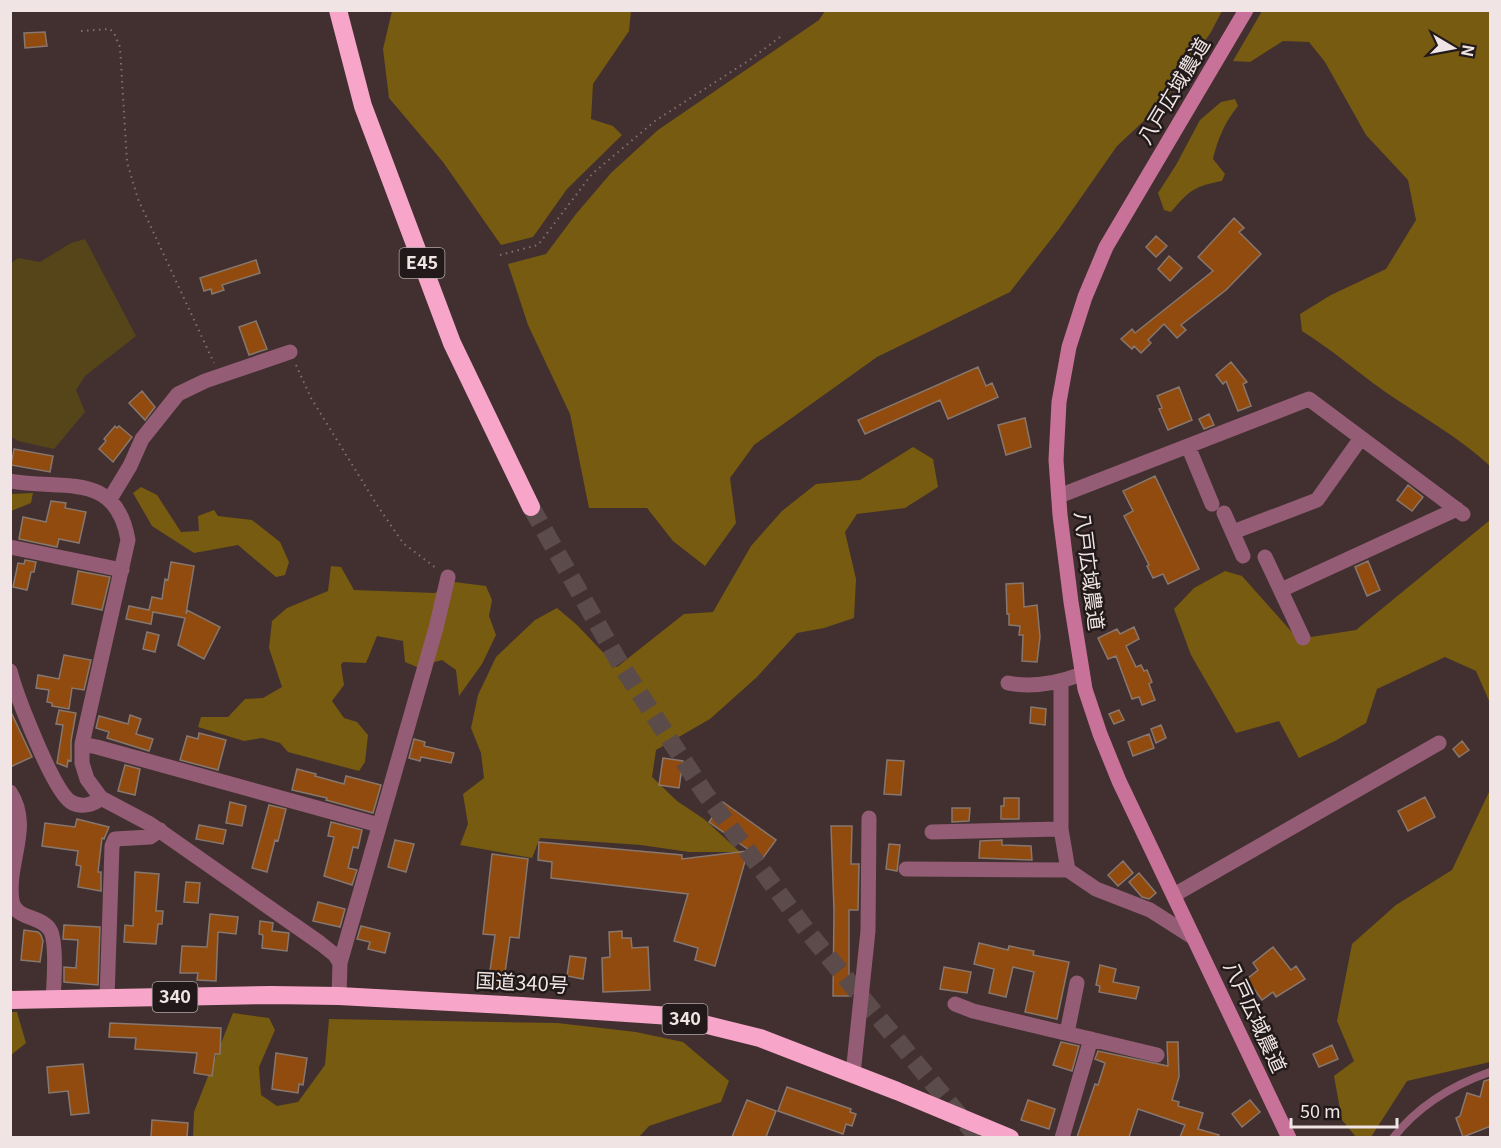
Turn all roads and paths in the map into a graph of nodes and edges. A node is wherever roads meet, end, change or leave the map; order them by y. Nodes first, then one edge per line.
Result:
1 (338, 10) edge
2 (1246, 10) edge
3 (81, 31) dead end
4 (780, 37) dead end
5 (500, 255) dead end
6 (290, 351) joint
7 (220, 376) junction
8 (1361, 438) junction
9 (1188, 446) junction
10 (10, 481) edge
11 (1059, 496) junction
12 (110, 499) junction
13 (531, 507) tunnel mouth
14 (1233, 532) junction
15 (10, 547) edge
16 (1243, 555) dead end
17 (1265, 556) dead end
18 (122, 570) junction
19 (448, 576) joint
20 (1281, 590) junction
21 (1303, 638) dead end
22 (10, 671) edge
23 (1082, 674) junction
24 (1008, 682) dead end
25 (1061, 682) junction
26 (1439, 743) dead end
27 (82, 744) junction
28 (10, 792) edge
29 (101, 798) junction
30 (869, 818) dead end
31 (379, 825) junction
32 (1061, 829) junction
33 (160, 830) junction
34 (932, 832) dead end
35 (906, 869) dead end
36 (1068, 870) junction
37 (1174, 895) junction
38 (10, 919) edge
39 (38, 921) junction
40 (1194, 938) junction
41 (340, 963) junction
42 (1077, 982) dead end
43 (339, 996) junction
44 (53, 999) junction
45 (107, 999) junction
46 (10, 1000) edge
47 (955, 1004) dead end
48 (1067, 1033) junction
49 (1091, 1039) junction
50 (1156, 1055) dead end
51 (1491, 1072) edge
52 (853, 1074) junction
53 (1010, 1137) edge
54 (1062, 1137) edge
55 (1289, 1137) edge
56 (1393, 1137) edge

1 - 13 highway, E45
2 - 11 street, 八戸広域農道
3 - 7 path
4 - 5 path
6 - 7 street
6 - 19 path
7 - 12 street
8 - 9 street
8 - 14 street
8 - 20 street
9 - 11 street
9 - 14 street
10 - 12 street
11 - 23 street, 八戸広域農道
12 - 18 street
14 - 16 street
15 - 18 street
17 - 20 street
18 - 27 street
19 - 31 street
20 - 21 street
22 - 29 street
23 - 25 street
23 - 37 street, 八戸広域農道
24 - 25 street
25 - 32 street
26 - 37 street
27 - 29 street
27 - 31 street
28 - 39 street
29 - 33 street
30 - 52 street
31 - 41 street
32 - 34 street
32 - 36 street
33 - 41 street
33 - 45 street
35 - 36 street
36 - 40 street
37 - 40 street, 八戸広域農道
38 - 39 street
39 - 44 street
40 - 55 street, 八戸広域農道
41 - 43 street
42 - 48 street
43 - 45 highway, 国道340号 / 340
43 - 52 highway, 国道340号 / 340
44 - 45 highway, 国道340号 / 340
44 - 46 highway, 国道340号 / 340
47 - 48 street
48 - 49 street
49 - 50 street
49 - 54 street
51 - 56 lane
52 - 53 highway, 国道340号 / 340

